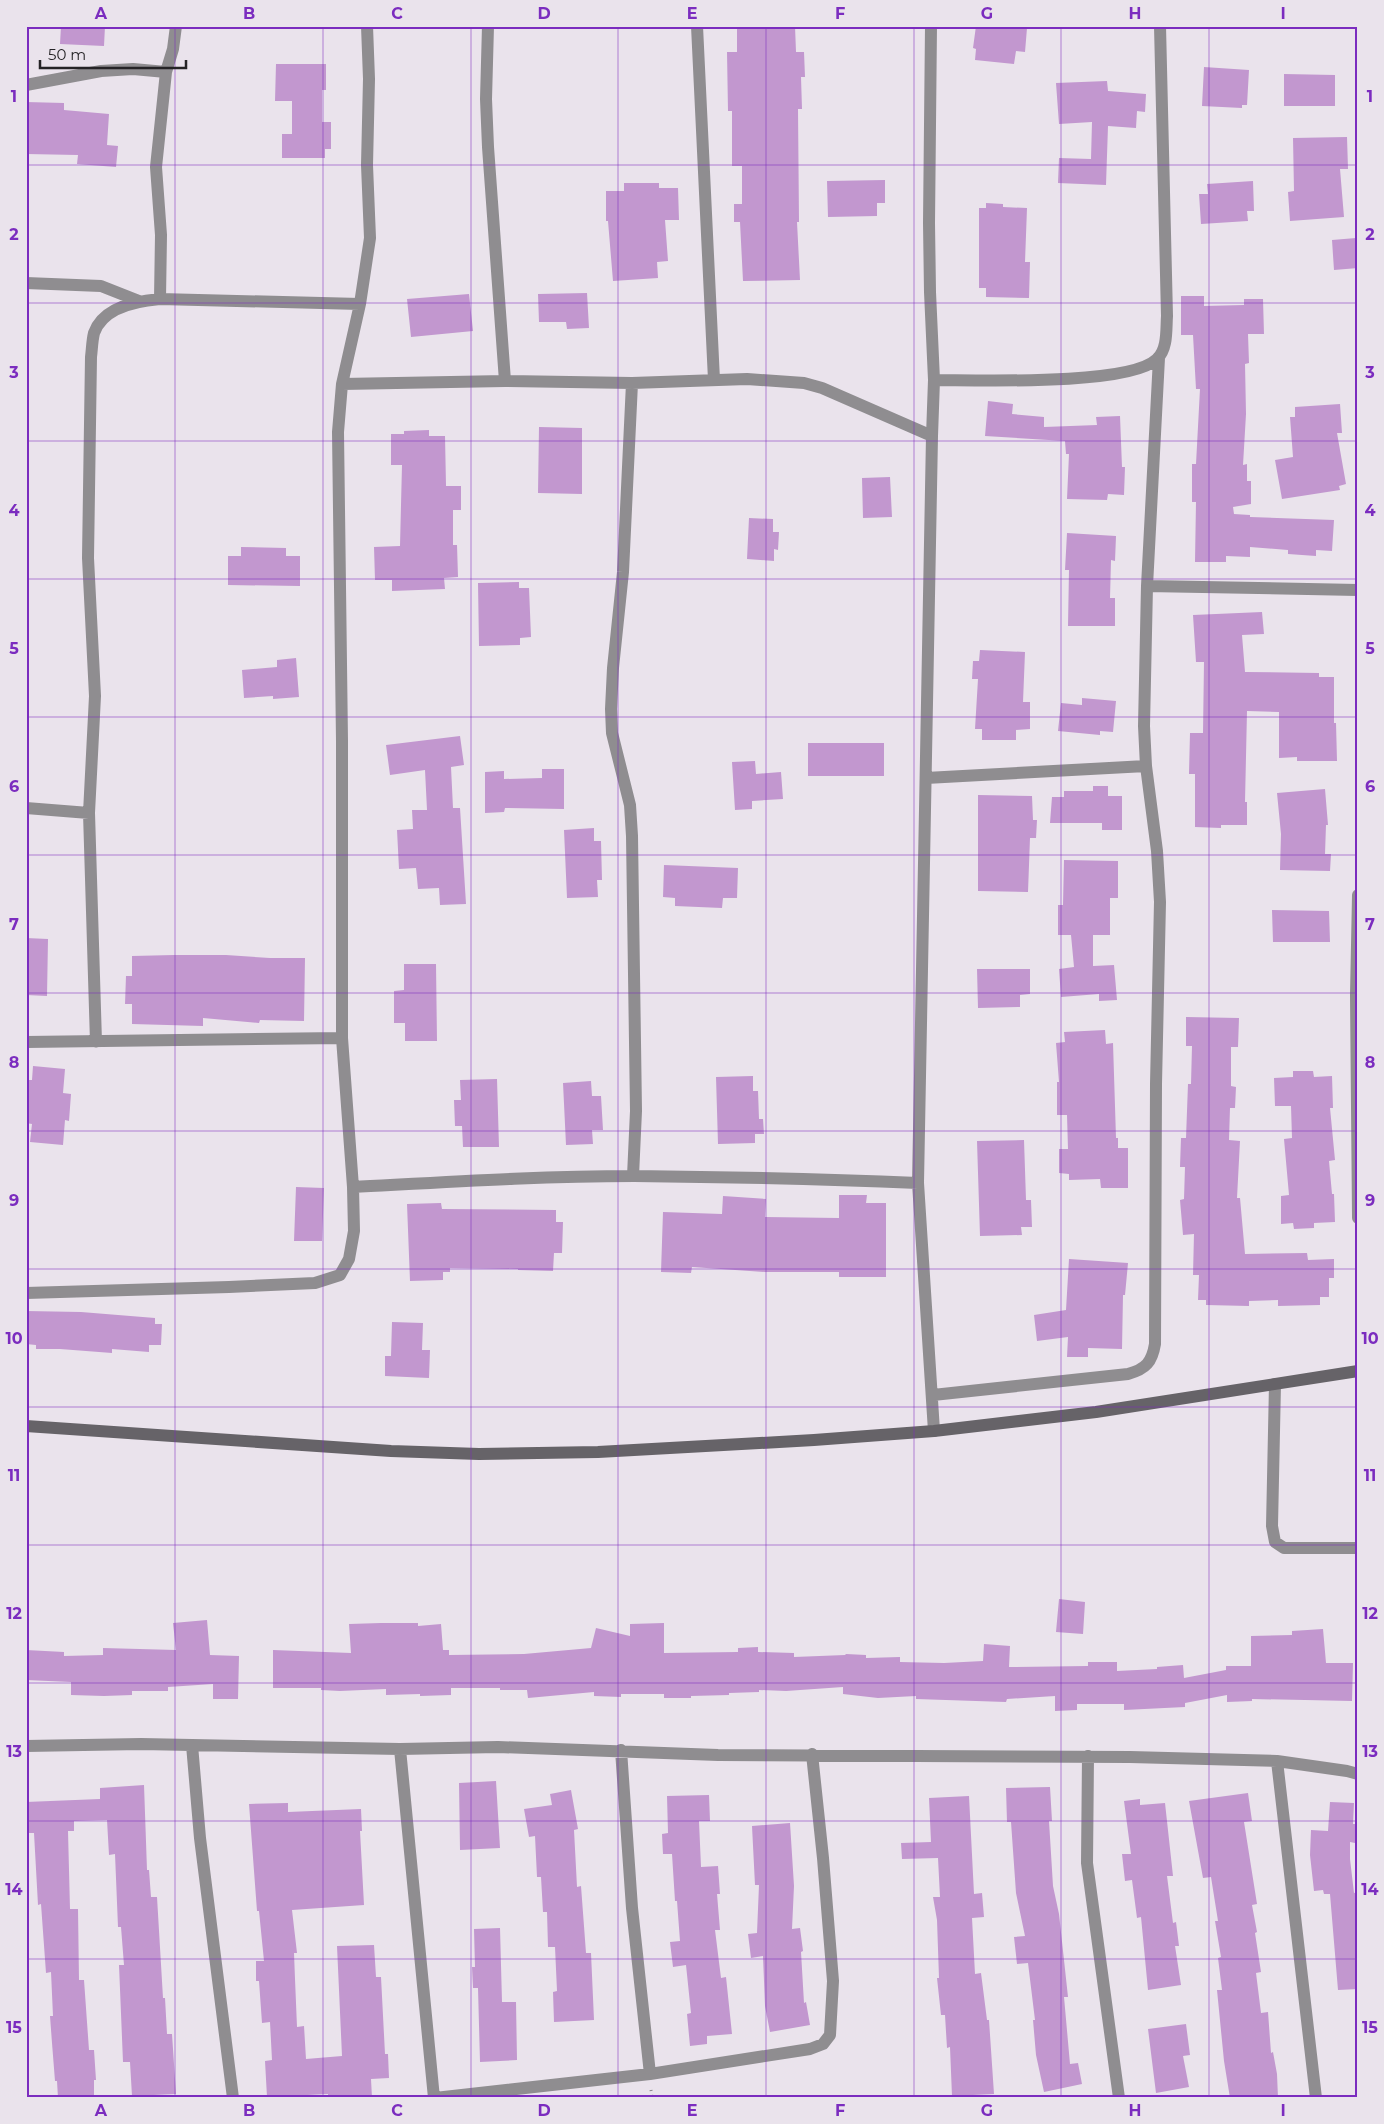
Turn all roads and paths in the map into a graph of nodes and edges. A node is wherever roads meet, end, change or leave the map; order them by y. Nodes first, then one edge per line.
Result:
1 (176, 26) edge
2 (367, 26) edge
3 (488, 26) edge
4 (697, 26) edge
5 (931, 26) edge
6 (1160, 26) edge
7 (166, 72) junction
8 (26, 84) edge
9 (26, 283) edge
10 (160, 300) junction
11 (138, 301) junction
12 (360, 304) junction
13 (1158, 358) junction
14 (505, 380) junction
15 (714, 380) junction
16 (934, 380) junction
17 (632, 383) junction
18 (342, 384) junction
19 (932, 436) junction
20 (1147, 586) junction
21 (1358, 590) edge
22 (1146, 766) junction
23 (926, 778) junction
24 (26, 808) edge
25 (89, 813) junction
26 (1358, 895) edge
27 (1357, 995) edge
28 (342, 1038) junction
29 (26, 1042) edge
30 (96, 1042) junction
31 (633, 1176) junction
32 (918, 1183) junction
33 (353, 1187) junction
34 (1357, 1196) edge
35 (1358, 1218) edge
36 (26, 1293) edge
37 (1358, 1371) edge
38 (1275, 1384) junction
39 (933, 1395) junction
40 (26, 1426) edge
41 (934, 1431) junction
42 (1358, 1548) edge
43 (192, 1745) junction
44 (26, 1746) edge
45 (400, 1750) junction
46 (621, 1750) junction
47 (812, 1754) junction
48 (1088, 1756) junction
49 (1277, 1761) junction
50 (1358, 1774) edge
51 (650, 2074) junction
52 (233, 2098) edge
53 (434, 2098) edge
54 (1119, 2098) edge
55 (1316, 2098) edge

1 - 7 street
2 - 12 street
3 - 14 street
4 - 15 street
5 - 16 street
6 - 13 street
7 - 8 street
7 - 10 street
9 - 11 street
10 - 11 street
10 - 12 street
11 - 25 street
12 - 18 street
13 - 16 street
13 - 20 street
14 - 17 street
14 - 18 street
15 - 17 street
15 - 19 street
16 - 19 street
17 - 31 street
18 - 28 street
19 - 23 street
20 - 21 street
20 - 22 street
22 - 23 street
22 - 39 street
23 - 32 street
24 - 25 street
25 - 30 street
26 - 27 street
27 - 34 street
28 - 30 street
28 - 33 street
29 - 30 street
31 - 32 street
31 - 33 street
32 - 39 street
33 - 36 street
34 - 35 street
37 - 38 street
38 - 41 street
38 - 42 street
39 - 41 street
40 - 41 street
43 - 44 street
43 - 45 street
43 - 52 street
45 - 46 street
45 - 53 street
46 - 47 street
46 - 51 street
47 - 48 street
47 - 51 street
48 - 49 street
48 - 54 street
49 - 50 street
49 - 55 street
51 - 53 street

